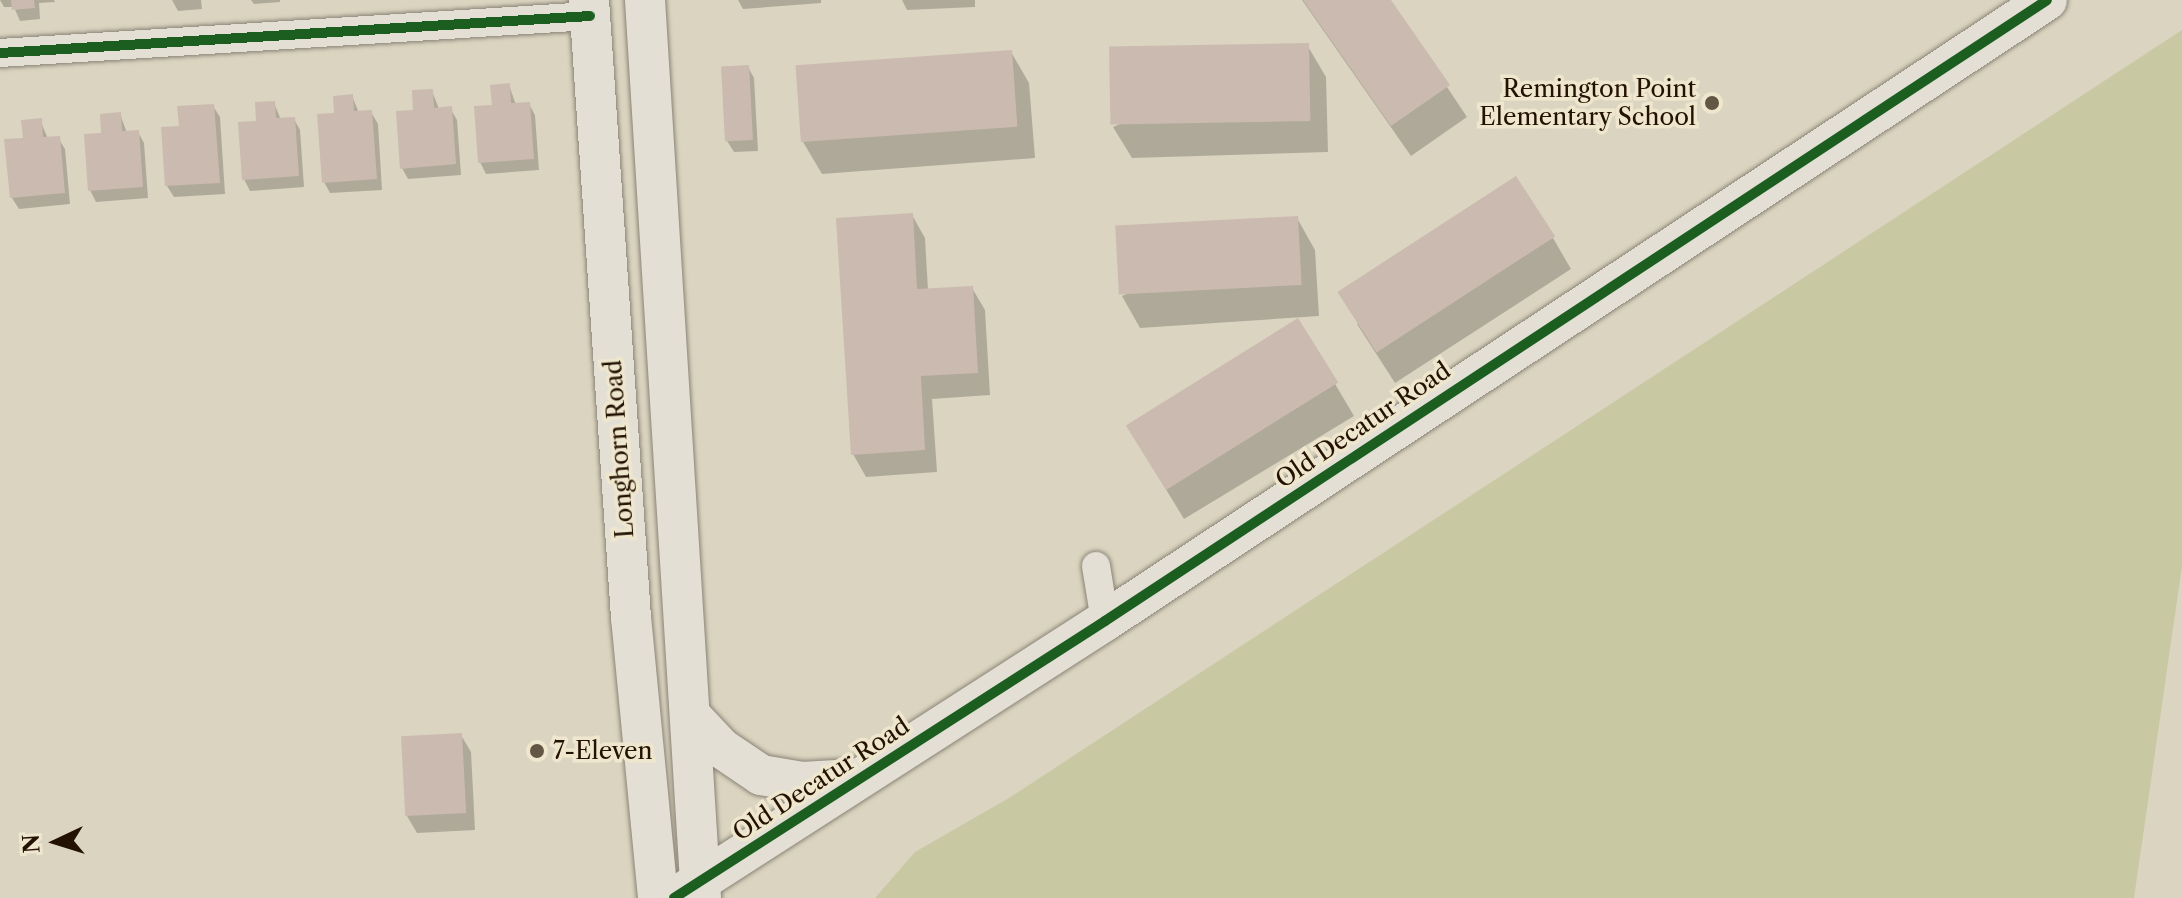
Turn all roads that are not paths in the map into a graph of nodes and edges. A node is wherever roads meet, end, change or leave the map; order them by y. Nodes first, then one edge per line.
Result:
1 (645, 0) edge
2 (2047, 0) edge
3 (590, 8) edge
4 (0, 53) edge
5 (657, 219) junction
6 (604, 220) junction
7 (1096, 566) dead end
8 (1105, 621) junction
9 (690, 715) junction
10 (853, 779) junction
11 (692, 892) edge
12 (658, 898) edge

1 - 5 main road
2 - 8 main road, Old Decatur Road
3 - 4 street
3 - 6 main road, Longhorn Road
5 - 6 main road
5 - 9 main road
6 - 12 main road, Longhorn Road
7 - 8 street
8 - 10 main road, Old Decatur Road
9 - 10 main road
9 - 11 main road
10 - 11 main road, Old Decatur Road

